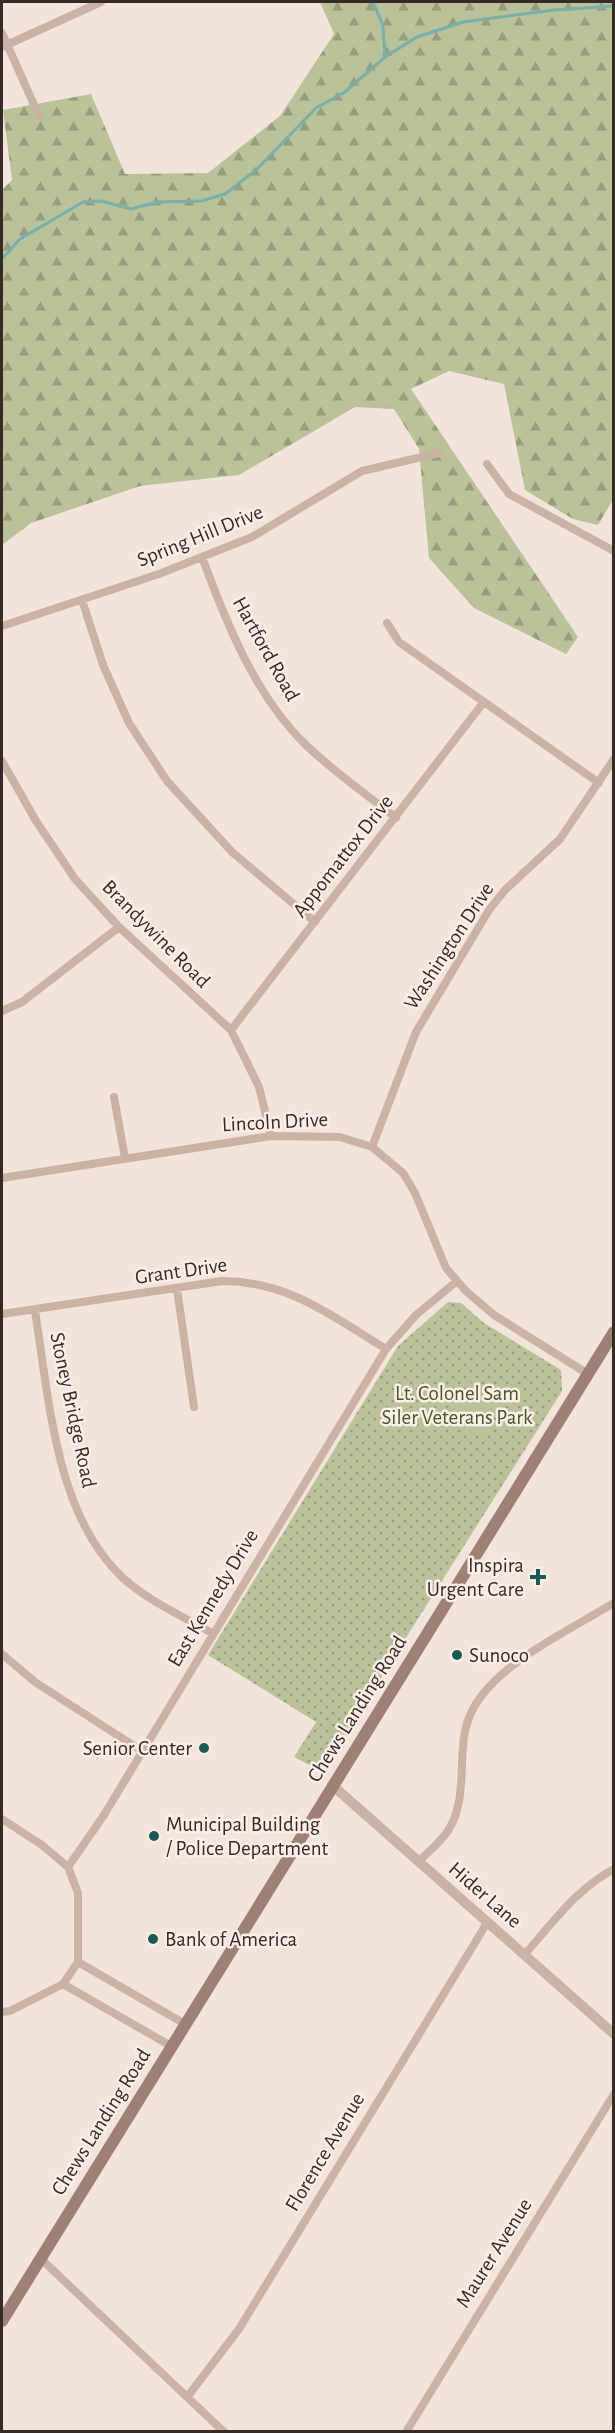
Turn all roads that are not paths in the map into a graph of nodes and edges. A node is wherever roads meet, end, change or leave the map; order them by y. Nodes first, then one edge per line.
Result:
1 (101, 2) edge
2 (2, 33) edge
3 (4, 46) edge
4 (39, 116) dead end
5 (439, 453) dead end
6 (488, 464) dead end
7 (614, 550) edge
8 (202, 557) junction
9 (81, 600) junction
10 (387, 622) dead end
11 (2, 626) edge
12 (483, 703) junction
13 (614, 759) edge
14 (2, 761) edge
15 (599, 783) junction
16 (396, 818) junction
17 (315, 922) junction
18 (119, 927) junction
19 (2, 1011) edge
20 (231, 1030) junction
21 (114, 1097) dead end
22 (271, 1136) junction
23 (372, 1147) junction
24 (125, 1158) junction
25 (2, 1178) edge
26 (457, 1281) junction
27 (177, 1289) junction
28 (35, 1311) junction
29 (2, 1314) edge
30 (614, 1332) edge
31 (386, 1349) junction
32 (588, 1374) junction
33 (194, 1407) dead end
34 (614, 1603) edge
35 (212, 1633) junction
36 (2, 1654) edge
37 (142, 1751) junction
38 (332, 1785) junction
39 (2, 1819) edge
40 (418, 1862) junction
41 (69, 1868) junction
42 (614, 1869) edge
43 (487, 1923) junction
44 (524, 1955) junction
45 (78, 1962) junction
46 (63, 1984) junction
47 (2, 2012) edge
48 (185, 2024) junction
49 (614, 2034) edge
50 (171, 2046) junction
51 (614, 2094) edge
52 (40, 2258) junction
53 (2, 2321) edge
54 (188, 2396) junction
55 (224, 2432) edge
56 (406, 2432) edge

1 - 3 street
2 - 3 street
3 - 4 street
5 - 8 street, Spring Hill Drive
6 - 7 street
8 - 9 street, Spring Hill Drive
8 - 16 street, Hartford Road
9 - 11 street, Spring Hill Drive
9 - 17 street
10 - 12 street
12 - 15 street
12 - 16 street, Appomattox Drive
13 - 15 street, Washington Drive
14 - 18 street, Brandywine Road
15 - 23 street, Washington Drive
16 - 17 street, Appomattox Drive
17 - 20 street, Appomattox Drive
18 - 19 street
18 - 20 street, Brandywine Road
20 - 22 street, Brandywine Road
21 - 24 street
22 - 23 street, Lincoln Drive
22 - 24 street, Lincoln Drive
23 - 26 street, Lincoln Drive
24 - 25 street, Lincoln Drive
26 - 31 street, East Kennedy Drive
26 - 32 street, Lincoln Drive
27 - 28 street, Grant Drive
27 - 31 street, Grant Drive
27 - 33 street
28 - 29 street, Grant Drive
28 - 35 street, Stoney Bridge Road
30 - 32 main road, Chews Landing Road
31 - 35 street, East Kennedy Drive
32 - 38 main road, Chews Landing Road
34 - 40 street
35 - 37 street, East Kennedy Drive
36 - 37 street
37 - 41 street, East Kennedy Drive
38 - 40 street, Hider Lane
38 - 48 main road, Chews Landing Road
39 - 41 street
40 - 43 street, Hider Lane
41 - 45 street
42 - 44 street
43 - 44 street, Hider Lane
43 - 54 street, Florence Avenue
44 - 49 street, Hider Lane
45 - 46 street
45 - 48 street
46 - 47 street
46 - 50 street
48 - 50 main road, Chews Landing Road
50 - 52 main road, Chews Landing Road
51 - 56 street, Maurer Avenue
52 - 53 main road, Chews Landing Road
52 - 54 street
54 - 55 street

